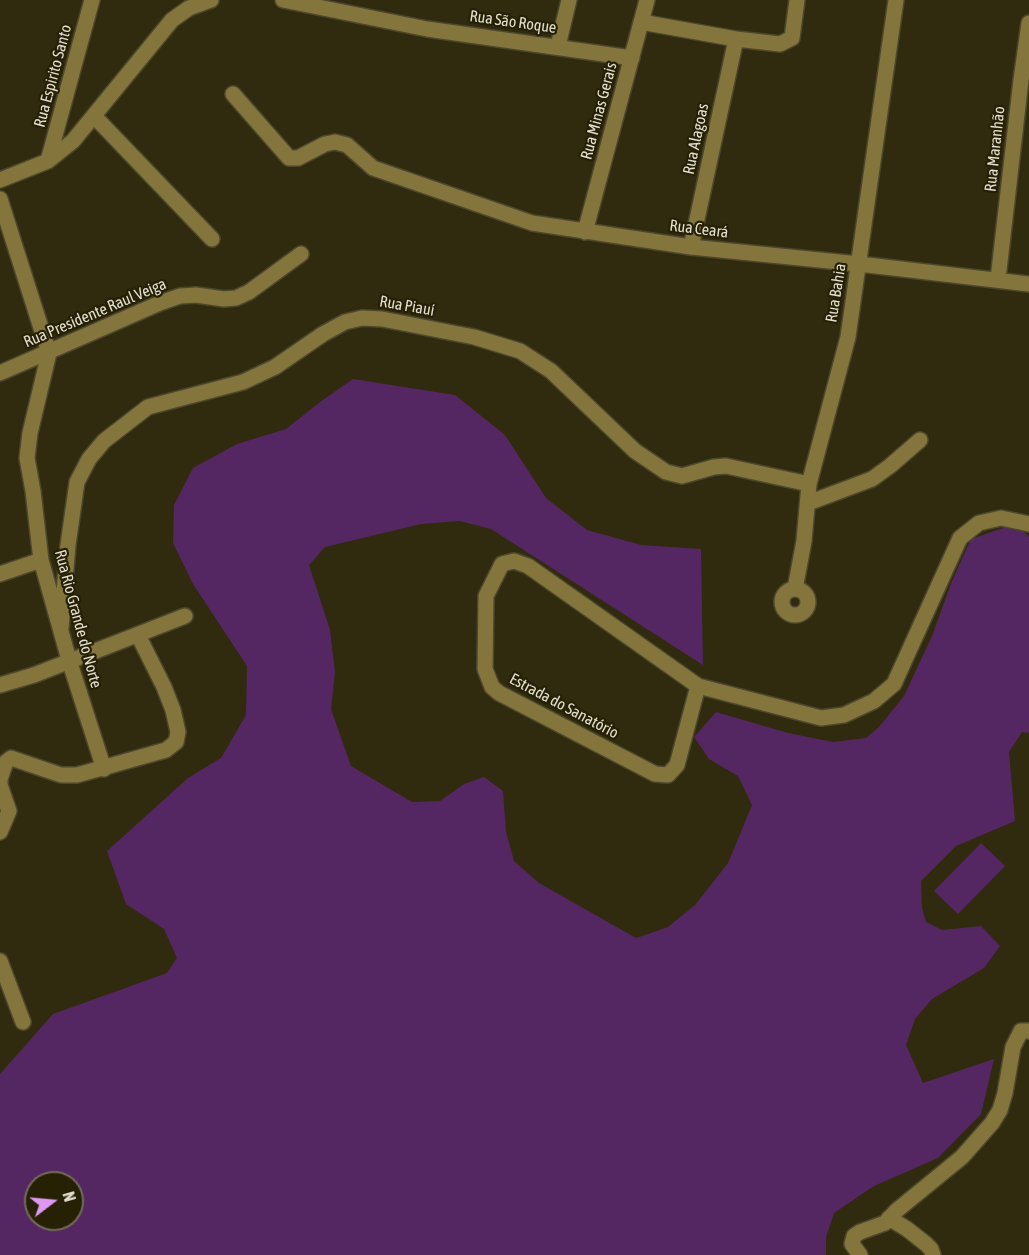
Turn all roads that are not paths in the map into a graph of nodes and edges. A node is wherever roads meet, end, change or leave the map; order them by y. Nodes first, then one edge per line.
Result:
1 (92, 0) edge
2 (211, 0) edge
3 (283, 0) edge
4 (569, 0) edge
5 (647, 0) edge
6 (797, 0) edge
7 (896, 0) edge
8 (641, 22) junction
9 (1029, 23) edge
10 (736, 39) junction
11 (558, 46) junction
12 (632, 58) junction
13 (233, 94) dead end
14 (94, 116) junction
15 (1022, 137) edge
16 (48, 161) junction
17 (0, 180) edge
18 (0, 199) edge
19 (585, 232) junction
20 (212, 239) dead end
21 (691, 247) junction
22 (301, 254) dead end
23 (859, 264) junction
24 (998, 279) junction
25 (1029, 284) edge
26 (49, 353) junction
27 (0, 373) edge
28 (920, 440) dead end
29 (809, 484) junction
30 (808, 503) junction
31 (1029, 524) edge
32 (41, 560) junction
33 (0, 574) edge
34 (795, 589) dead end
35 (184, 616) dead end
36 (61, 628) junction
37 (138, 634) junction
38 (69, 660) junction
39 (0, 685) edge
40 (698, 686) junction
41 (104, 769) junction
42 (0, 832) edge
43 (0, 961) edge
44 (23, 1022) dead end
45 (1029, 1030) edge
46 (889, 1218) junction
47 (860, 1255) edge
48 (933, 1255) edge

1 - 16 street, Rua Espirito Santo
2 - 14 street
3 - 11 street, Rua São Roque
4 - 11 street
5 - 8 street, Rua Minas Gerais
6 - 10 street
7 - 23 street, Rua Bahia
8 - 10 street
8 - 12 street, Rua Minas Gerais
9 - 15 street, Rua Maranhão
10 - 21 street, Rua Alagoas
11 - 12 street, Rua São Roque
12 - 19 street, Rua Minas Gerais
13 - 19 street, Rua Ceará
14 - 16 street
14 - 20 street
15 - 24 street, Rua Maranhão
16 - 17 street
18 - 26 street
19 - 21 street, Rua Ceará
21 - 23 street, Rua Ceará
22 - 26 street, Rua Presidente Raul Veiga
23 - 24 street, Rua Ceará
23 - 29 street, Rua Bahia
24 - 25 street, Rua Ceará
26 - 27 street, Rua Presidente Raul Veiga
26 - 32 street, Rua Rio Grande do Norte
28 - 30 street
29 - 30 street, Rua Bahia
29 - 36 street, Rua Piauí
30 - 34 street, Rua Bahia
31 - 40 street, Estrada do Sanatório
32 - 33 street
32 - 36 street, Rua Rio Grande do Norte
35 - 37 street
36 - 38 street, Rua Rio Grande do Norte
37 - 38 street
37 - 41 street
38 - 39 street
38 - 41 street, Rua Rio Grande do Norte
40 - 40 street, Estrada do Sanatório
41 - 42 street
43 - 44 street
45 - 46 street
46 - 47 street
46 - 48 street

